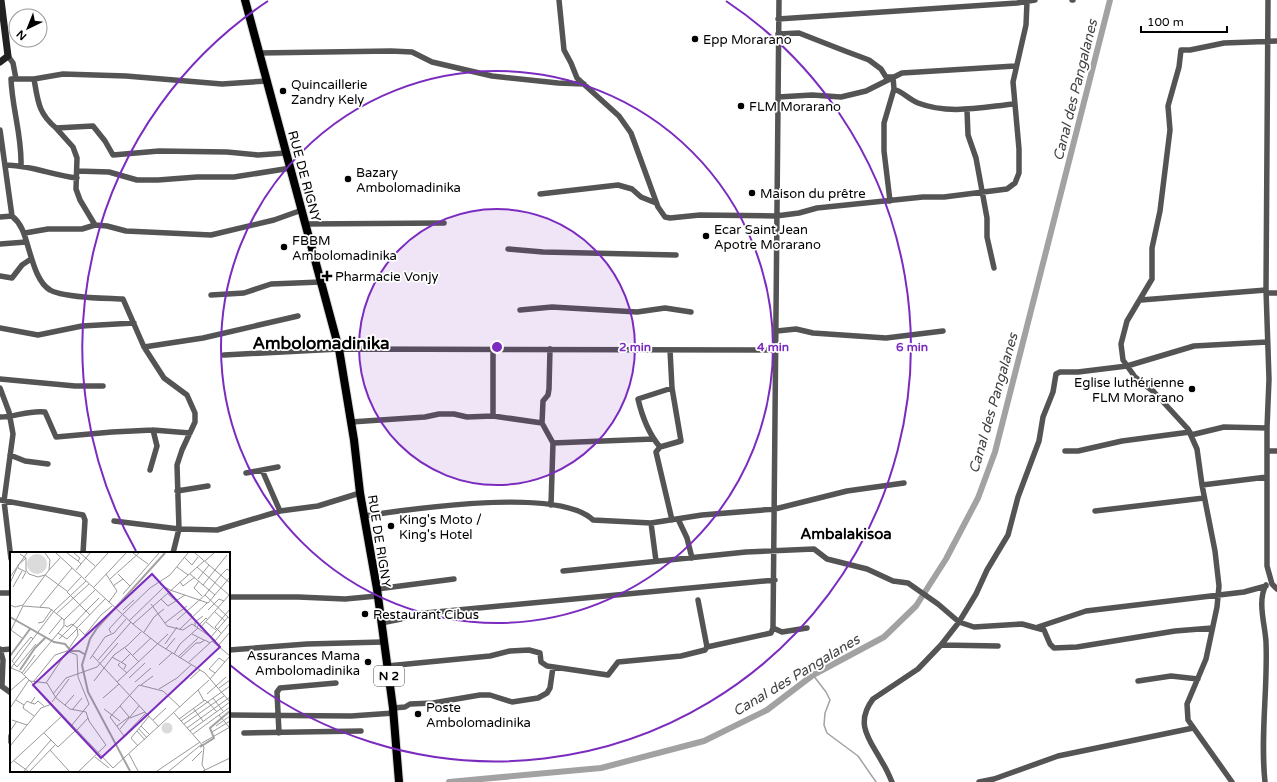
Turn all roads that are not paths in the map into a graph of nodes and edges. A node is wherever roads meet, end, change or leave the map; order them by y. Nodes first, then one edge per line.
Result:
1 (2, 0) edge
2 (245, 0) edge
3 (559, 0) edge
4 (779, 0) edge
5 (1035, 0) edge
6 (1268, 0) edge
7 (1027, 2) junction
8 (2, 16) edge
9 (778, 19) junction
10 (778, 34) junction
11 (1268, 41) junction
12 (1277, 41) edge
13 (259, 53) junction
14 (8, 56) junction
15 (0, 62) edge
16 (1015, 66) junction
17 (893, 77) junction
18 (16, 79) junction
19 (34, 79) junction
20 (267, 81) junction
21 (584, 84) junction
22 (894, 89) junction
23 (778, 97) junction
24 (1014, 104) junction
25 (968, 110) junction
26 (56, 128) junction
27 (0, 130) edge
28 (286, 153) junction
29 (5, 165) junction
30 (21, 165) junction
31 (290, 168) junction
32 (77, 171) junction
33 (77, 178) junction
34 (983, 193) junction
35 (540, 194) dead end
36 (890, 201) junction
37 (656, 203) junction
38 (302, 210) junction
39 (12, 216) junction
40 (776, 216) junction
41 (0, 217) edge
42 (444, 223) dead end
43 (305, 224) junction
44 (95, 225) junction
45 (25, 233) junction
46 (26, 242) junction
47 (0, 244) edge
48 (508, 249) dead end
49 (676, 255) dead end
50 (31, 260) junction
51 (994, 268) dead end
52 (0, 276) edge
53 (321, 282) junction
54 (1267, 292) junction
55 (1277, 293) edge
56 (211, 295) dead end
57 (1141, 300) junction
58 (520, 310) dead end
59 (691, 312) dead end
60 (298, 316) dead end
61 (134, 323) junction
62 (0, 328) edge
63 (777, 331) junction
64 (943, 331) dead end
65 (1267, 342) junction
66 (144, 346) junction
67 (339, 349) junction
68 (493, 349) junction
69 (550, 349) junction
70 (670, 350) junction
71 (777, 350) junction
72 (224, 355) dead end
73 (1127, 366) junction
74 (0, 380) edge
75 (103, 386) dead end
76 (0, 388) edge
77 (672, 388) junction
78 (493, 416) junction
79 (0, 417) edge
80 (10, 417) junction
81 (351, 422) junction
82 (542, 422) junction
83 (1267, 428) junction
84 (153, 430) junction
85 (190, 433) junction
86 (1190, 433) junction
87 (653, 439) junction
88 (553, 443) junction
89 (660, 447) junction
90 (1065, 450) dead end
91 (1267, 451) junction
92 (1277, 451) edge
93 (10, 455) junction
94 (48, 464) dead end
95 (278, 468) dead end
96 (150, 470) dead end
97 (262, 470) junction
98 (246, 473) dead end
99 (1267, 477) junction
100 (904, 483) dead end
101 (1202, 485) junction
102 (208, 486) dead end
103 (177, 491) junction
104 (360, 493) junction
105 (1204, 498) junction
106 (2, 500) edge
107 (550, 504) junction
108 (775, 509) junction
109 (280, 511) junction
110 (1095, 511) dead end
111 (364, 516) junction
112 (675, 519) junction
113 (114, 521) dead end
114 (651, 523) junction
115 (179, 529) junction
116 (773, 550) junction
117 (10, 552) edge
118 (83, 552) edge
119 (173, 552) edge
120 (692, 558) junction
121 (656, 561) junction
122 (563, 571) dead end
123 (1271, 578) junction
124 (454, 579) dead end
125 (775, 580) junction
126 (1266, 586) junction
127 (1277, 589) edge
128 (377, 592) junction
129 (1218, 595) junction
130 (230, 597) edge
131 (698, 600) dead end
132 (959, 622) junction
133 (381, 623) junction
134 (1038, 627) junction
135 (773, 628) junction
136 (807, 628) dead end
137 (1212, 628) junction
138 (383, 642) junction
139 (941, 645) junction
140 (998, 646) dead end
141 (707, 647) junction
142 (0, 649) edge
143 (230, 650) edge
144 (387, 666) junction
145 (552, 666) junction
146 (1198, 679) junction
147 (1138, 681) dead end
148 (336, 683) dead end
149 (1, 685) edge
150 (10, 692) edge
151 (393, 710) junction
152 (230, 715) edge
153 (278, 716) junction
154 (1194, 728) junction
155 (361, 731) dead end
156 (244, 733) dead end
157 (279, 733) junction
158 (399, 782) edge
159 (892, 782) edge
160 (979, 782) edge
161 (1232, 782) edge
162 (1265, 782) edge

1 - 8 street
2 - 13 main road, RUE DE RIGNY / N 2
3 - 21 street
4 - 9 street
5 - 7 street
6 - 11 street
7 - 9 street
7 - 16 street
8 - 14 street
9 - 10 street
10 - 17 street
10 - 23 street
11 - 12 street
11 - 54 street
11 - 57 street
13 - 20 main road, RUE DE RIGNY / N 2
13 - 21 street
14 - 15 street
14 - 18 street
16 - 17 street
16 - 24 street
17 - 22 street
17 - 23 street
18 - 19 street
18 - 30 street
19 - 20 street
19 - 26 street
20 - 28 main road, RUE DE RIGNY / N 2
21 - 37 street
22 - 25 street
22 - 36 street
23 - 40 street
24 - 25 street
24 - 34 street
25 - 34 street
26 - 28 street
26 - 32 street
27 - 29 street
28 - 31 main road, RUE DE RIGNY / N 2
29 - 30 street
29 - 39 street
30 - 33 street
31 - 32 street
31 - 38 main road, RUE DE RIGNY / N 2
32 - 33 street
33 - 44 street
34 - 36 street
34 - 51 street
35 - 37 street
36 - 40 street
37 - 40 street
38 - 43 main road, RUE DE RIGNY / N 2
38 - 44 street
39 - 41 street
39 - 45 street
40 - 63 street
42 - 43 street
43 - 53 main road, RUE DE RIGNY / N 2
44 - 45 street
45 - 46 street
46 - 47 street
46 - 50 street
48 - 49 street
50 - 52 street
50 - 61 street
53 - 56 street
53 - 67 main road, RUE DE RIGNY / N 2
54 - 55 street
54 - 57 street
54 - 65 street
57 - 73 street
58 - 59 street
60 - 66 street
61 - 62 street
61 - 66 street
63 - 64 street
63 - 71 street
65 - 73 street
65 - 83 street
66 - 85 street
67 - 68 street
67 - 72 street
67 - 81 main road, RUE DE RIGNY / N 2
68 - 69 street
68 - 78 street
69 - 70 street
69 - 82 street
70 - 71 street
70 - 77 street
71 - 108 street
73 - 86 street
73 - 132 street
74 - 75 street
76 - 80 street
77 - 87 street
77 - 89 street
78 - 81 street
78 - 82 street
79 - 80 street
80 - 84 street
80 - 93 street
81 - 104 main road, RUE DE RIGNY / N 2
82 - 88 street
83 - 86 street
83 - 91 street
84 - 85 street
84 - 96 street
85 - 103 street
86 - 90 street
86 - 101 street
87 - 88 street
87 - 89 street
88 - 107 street
89 - 112 street
91 - 92 street
91 - 99 street
93 - 94 street
93 - 106 street
95 - 97 street
97 - 98 street
97 - 109 street
99 - 101 street
99 - 123 street
100 - 108 street
101 - 105 street
102 - 103 street
103 - 115 street
104 - 109 street
104 - 111 main road, RUE DE RIGNY / N 2
105 - 110 street
105 - 129 street
106 - 117 street
106 - 118 street
107 - 111 street
107 - 114 street
108 - 112 street
108 - 116 street
109 - 115 street
111 - 128 main road, RUE DE RIGNY / N 2
112 - 114 street
112 - 120 street
113 - 115 street
114 - 121 street
115 - 119 street
116 - 120 street
116 - 125 street
116 - 132 street
120 - 121 street
121 - 122 street
123 - 126 street
123 - 127 street
124 - 128 street
125 - 133 street
125 - 135 street
126 - 129 street
126 - 162 street
128 - 130 street
128 - 133 main road, N 2
129 - 134 street
129 - 137 street
131 - 141 street
132 - 134 street
132 - 139 street
133 - 138 main road, N 2
134 - 137 street
135 - 136 street
135 - 141 street
137 - 146 street
138 - 143 street
138 - 144 main road, N 2
139 - 140 street
139 - 159 street
141 - 145 street
142 - 149 street
144 - 145 street
144 - 151 main road, N 2
145 - 151 street
146 - 147 street
146 - 154 street
148 - 153 street
149 - 150 street
151 - 153 street
151 - 158 main road, N 2
152 - 153 street
153 - 157 street
154 - 160 street
154 - 161 street
155 - 157 street
156 - 157 street

